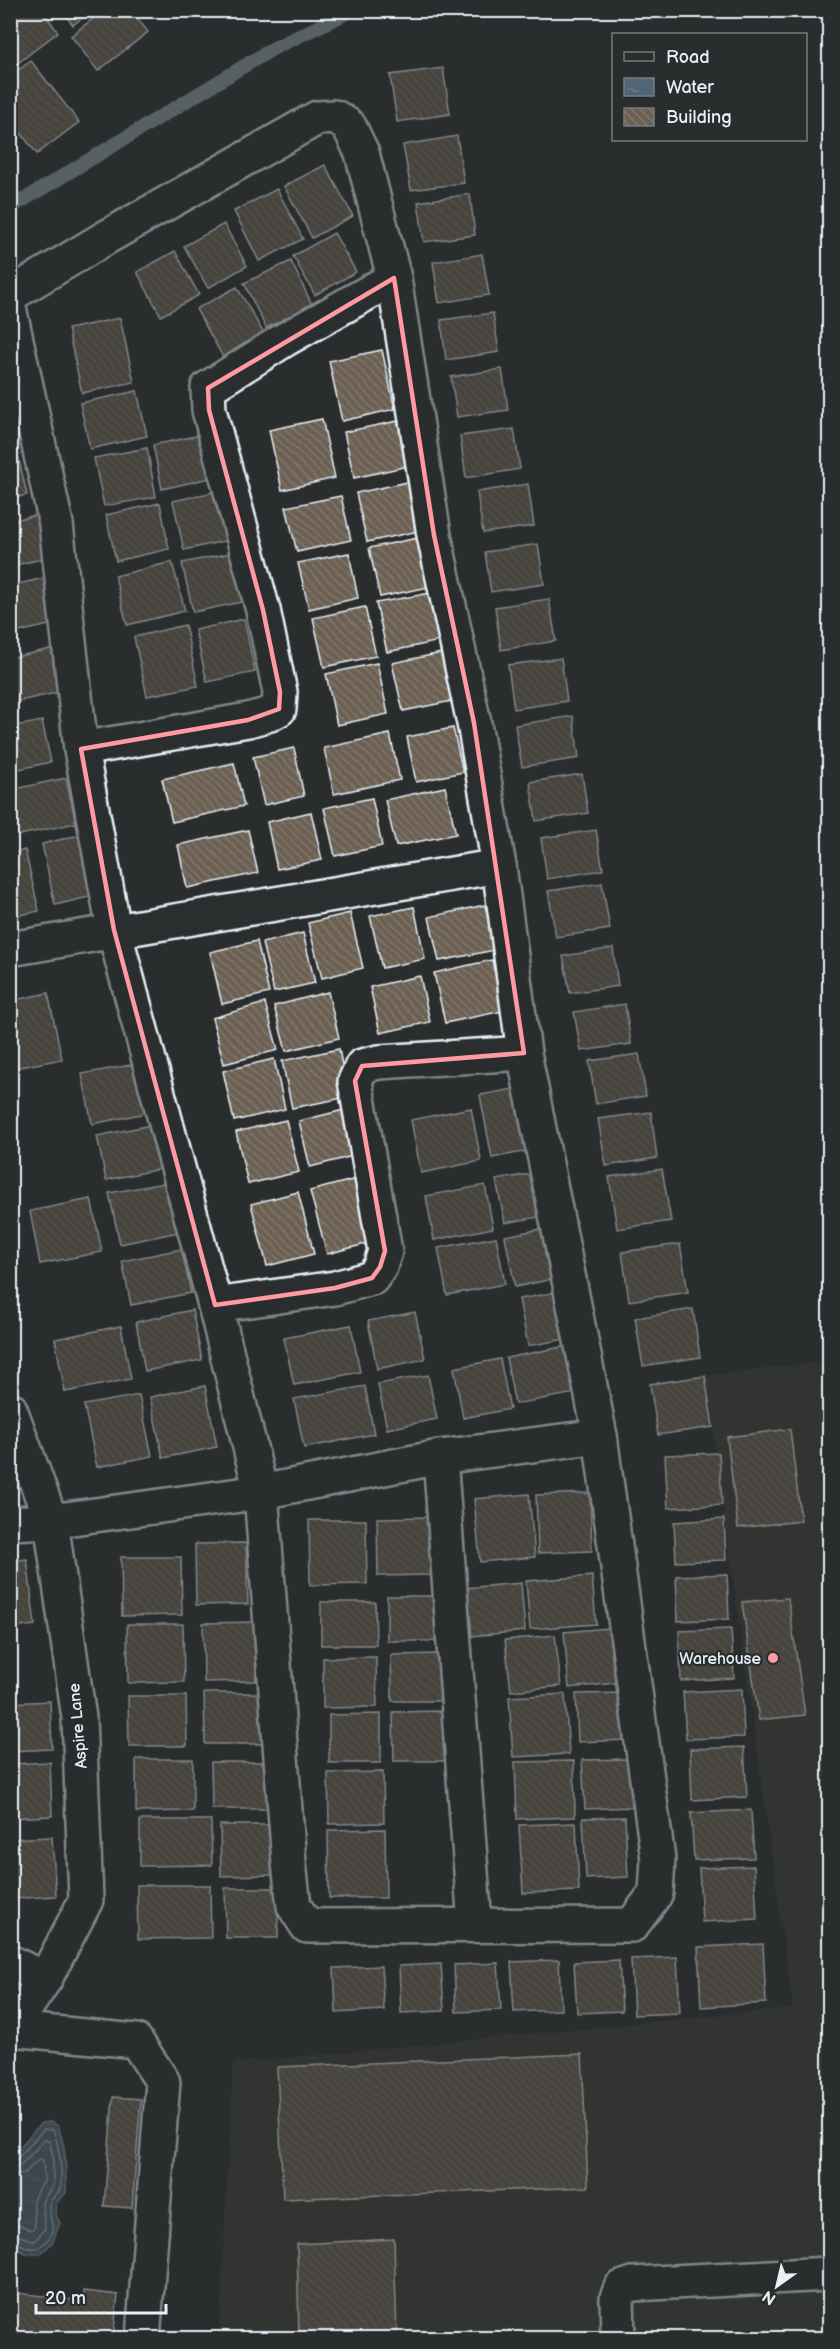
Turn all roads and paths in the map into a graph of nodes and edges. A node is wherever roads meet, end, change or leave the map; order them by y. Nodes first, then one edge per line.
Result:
1 (394, 278) junction
2 (10, 295) edge
3 (10, 312) edge
4 (81, 749) junction
5 (499, 866) junction
6 (114, 930) junction
7 (10, 949) edge
8 (524, 1053) junction
9 (215, 1305) junction
10 (10, 1408) edge
11 (600, 1436) junction
12 (440, 1457) junction
13 (261, 1492) junction
14 (51, 1521) junction
15 (10, 1523) edge
16 (475, 1924) junction
17 (10, 1962) edge
18 (45, 1979) junction
19 (11, 2030) edge
20 (830, 2274) edge
21 (143, 2338) edge
22 (618, 2338) edge

1 - 2 street
1 - 4 street
1 - 5 street
3 - 4 street
4 - 6 street
5 - 6 street
5 - 8 street
6 - 7 street
6 - 9 street
8 - 9 street
8 - 11 street
9 - 13 street
10 - 14 street, Aspire Lane
11 - 12 street
11 - 16 street
12 - 13 street
12 - 16 street
13 - 14 street
13 - 16 street
14 - 15 street
14 - 18 street, Aspire Lane
17 - 18 street
18 - 19 street, Aspire Lane
19 - 21 street
20 - 22 street

